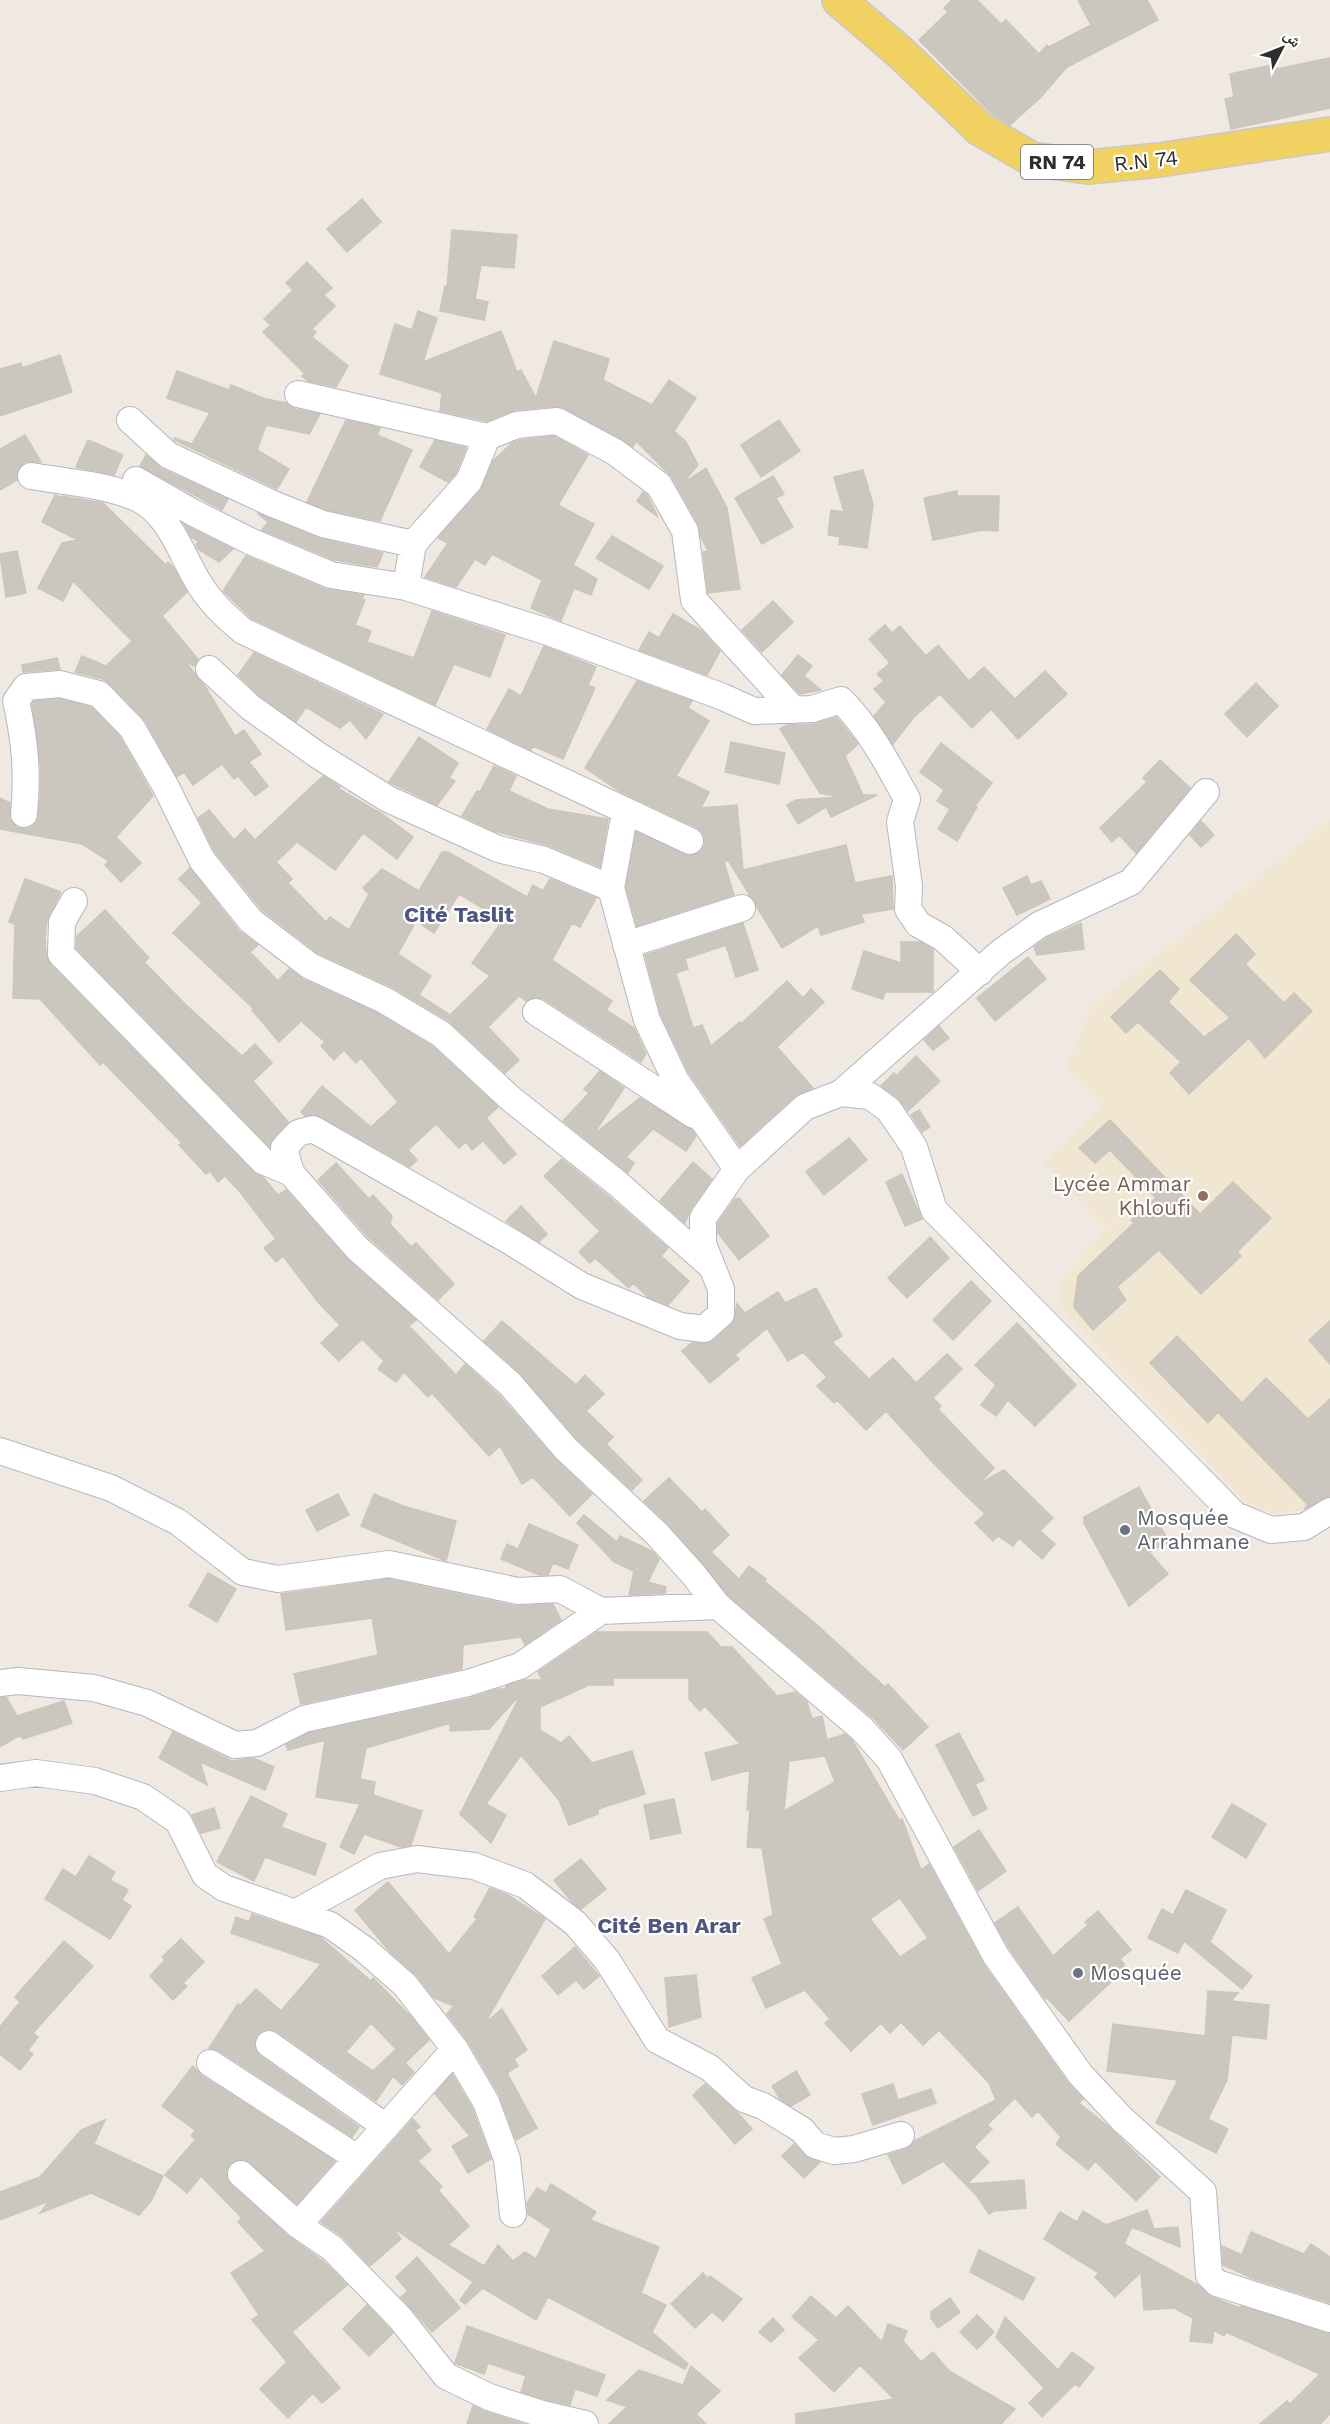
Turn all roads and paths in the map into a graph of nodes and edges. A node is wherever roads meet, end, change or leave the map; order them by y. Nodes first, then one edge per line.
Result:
1 (839, 0) edge
2 (1330, 134) edge
3 (298, 394) dead end
4 (130, 420) dead end
5 (486, 437) junction
6 (31, 476) dead end
7 (136, 480) dead end
8 (413, 544) junction
9 (406, 587) junction
10 (209, 669) dead end
11 (794, 710) junction
12 (1206, 792) dead end
13 (625, 812) junction
14 (24, 814) dead end
15 (690, 841) dead end
16 (611, 888) junction
17 (74, 900) dead end
18 (742, 908) dead end
19 (626, 945) junction
20 (980, 972) junction
21 (536, 1012) dead end
22 (841, 1093) junction
23 (704, 1122) junction
24 (737, 1170) junction
25 (291, 1173) junction
26 (712, 1267) junction
27 (0, 1451) edge
28 (1330, 1510) edge
29 (718, 1606) junction
30 (601, 1611) junction
31 (0, 1683) edge
32 (0, 1778) edge
33 (295, 1912) junction
34 (269, 2044) dead end
35 (455, 2049) junction
36 (210, 2063) dead end
37 (386, 2127) junction
38 (901, 2135) dead end
39 (357, 2158) junction
40 (241, 2174) dead end
41 (513, 2214) dead end
42 (298, 2225) junction
43 (1330, 2319) edge
44 (585, 2424) edge

1 - 2 main road, R.N 74 / RN 74
3 - 5 street
4 - 8 street
5 - 8 street
5 - 11 street
6 - 13 street
7 - 9 street
8 - 9 street
9 - 11 street
10 - 16 street
11 - 20 street
12 - 20 street
13 - 15 street
13 - 16 street
14 - 26 street
16 - 19 street
17 - 25 street
18 - 19 street
19 - 23 street
20 - 22 street
21 - 23 street
22 - 24 street
22 - 28 street
23 - 24 street
24 - 26 street
25 - 26 street
25 - 29 street
27 - 30 street
29 - 30 street
29 - 43 street
30 - 31 street
32 - 33 street
33 - 35 street
33 - 38 street
34 - 37 street
35 - 37 street
35 - 41 street
36 - 39 street
37 - 39 street
39 - 42 street
40 - 42 street
42 - 44 street

